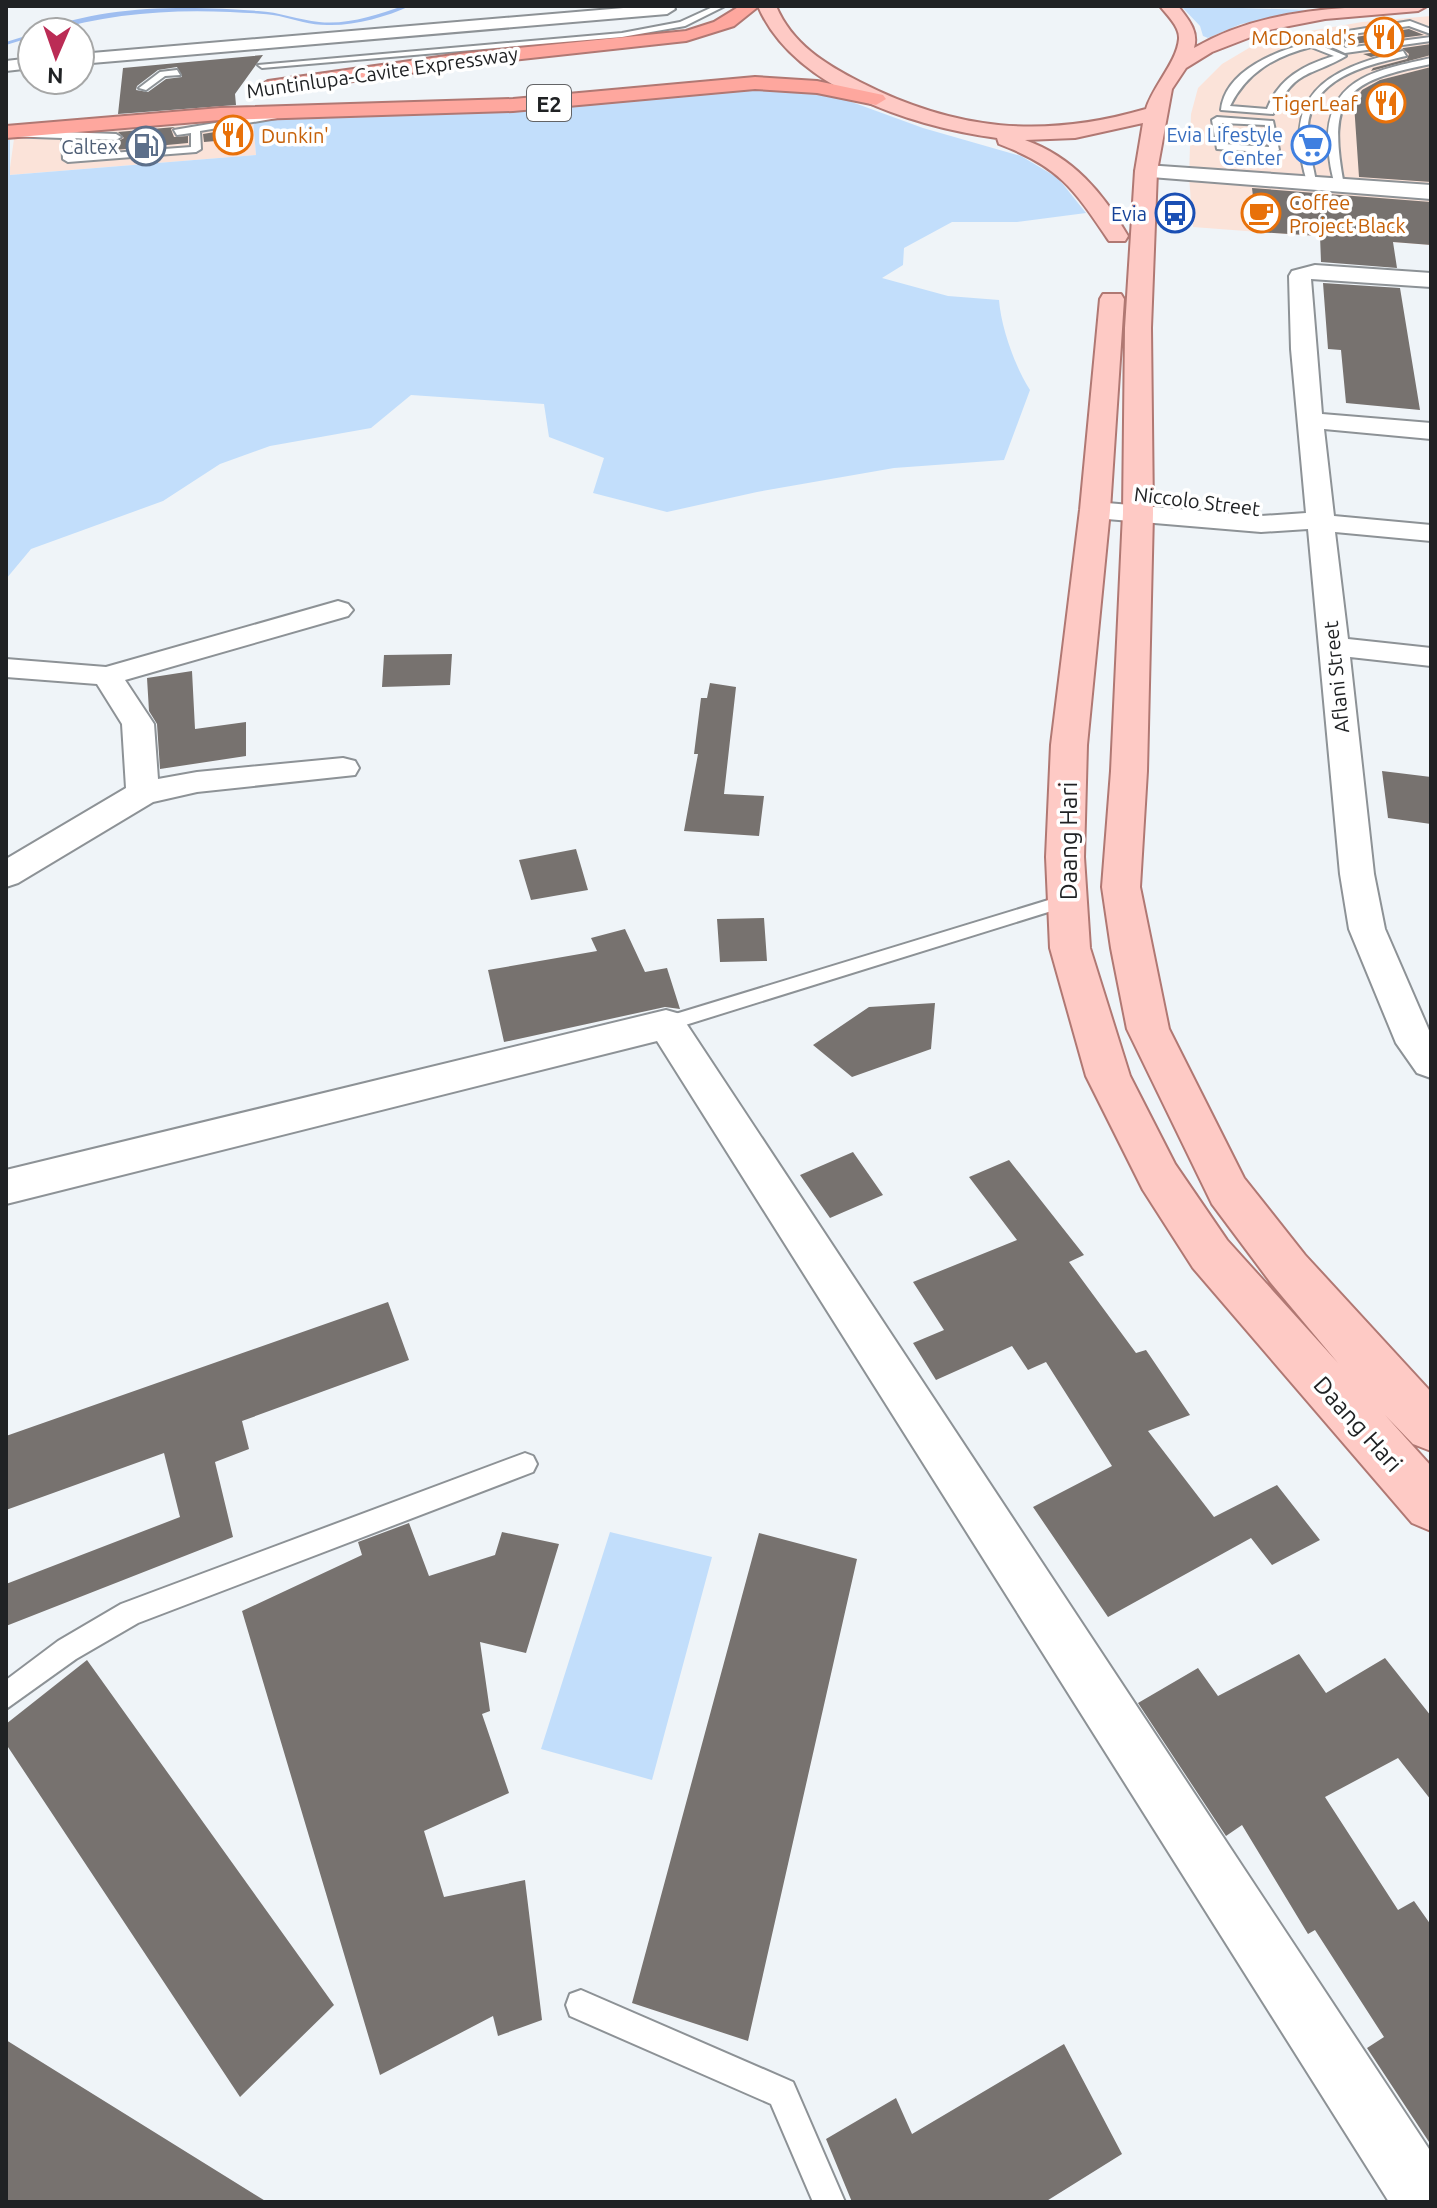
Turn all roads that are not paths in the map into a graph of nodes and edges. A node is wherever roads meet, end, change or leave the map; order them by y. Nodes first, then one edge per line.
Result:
1 (721, 6) edge
2 (750, 6) edge
3 (767, 6) edge
4 (1169, 6) edge
5 (1269, 6) edge
6 (1279, 6) edge
7 (1418, 6) edge
8 (667, 9) dead end
9 (1431, 32) edge
10 (1431, 39) edge
11 (1431, 50) edge
12 (96, 58) edge
13 (1431, 61) edge
14 (1260, 63) junction
15 (1179, 64) junction
16 (262, 65) dead end
17 (1273, 67) dead end
18 (1287, 70) dead end
19 (177, 73) dead end
20 (1300, 74) junction
21 (1245, 77) junction
22 (1258, 79) dead end
23 (1327, 80) junction
24 (1272, 81) dead end
25 (1286, 83) junction
26 (1297, 85) dead end
27 (1309, 87) dead end
28 (143, 88) dead end
29 (256, 89) dead end
30 (1321, 89) junction
31 (184, 97) dead end
32 (876, 99) junction
33 (305, 110) junction
34 (17, 111) dead end
35 (1155, 113) junction
36 (195, 129) junction
37 (6, 132) edge
38 (177, 132) dead end
39 (985, 133) junction
40 (66, 135) junction
41 (116, 137) dead end
42 (1038, 150) junction
43 (1274, 150) joint
44 (1092, 165) dead end
45 (1147, 166) junction
46 (1310, 177) junction
47 (1337, 179) junction
48 (1431, 181) edge
49 (1431, 192) edge
50 (1120, 195) dead end
51 (1117, 236) junction
52 (1431, 280) edge
53 (1310, 420) junction
54 (1431, 431) edge
55 (1117, 502) junction
56 (1308, 521) junction
57 (1431, 533) edge
58 (338, 610) dead end
59 (1332, 646) junction
60 (1431, 657) edge
61 (6, 668) edge
62 (107, 676) junction
63 (343, 768) dead end
64 (143, 793) junction
65 (6, 875) edge
66 (1068, 900) junction
67 (666, 1024) junction
68 (1431, 1063) edge
69 (6, 1187) edge
70 (1431, 1427) edge
71 (525, 1464) dead end
72 (1431, 1505) edge
73 (6, 1696) edge
74 (581, 2005) dead end
75 (829, 2202) edge
76 (1426, 2202) edge

1 - 16 lane
2 - 29 highway, Muntinlupa-Cavite Expressway / E2
3 - 32 main road
4 - 15 main road
5 - 6 main road
7 - 15 main road
8 - 12 street
9 - 10 lane
11 - 23 lane
13 - 47 lane
14 - 17 lane
14 - 20 lane
14 - 21 lane
15 - 35 main road, Daang Hari
18 - 20 lane
19 - 28 lane
20 - 23 lane
20 - 25 lane
21 - 22 lane
21 - 25 lane
23 - 30 lane
24 - 25 lane
25 - 26 lane
27 - 30 lane
30 - 46 lane
31 - 34 highway
32 - 33 highway, Muntinlupa-Cavite Expressway / E2
32 - 39 main road
33 - 36 lane
33 - 37 highway, Muntinlupa-Cavite Expressway / E2
35 - 39 main road
35 - 45 main road, Daang Hari
36 - 38 lane
36 - 40 lane
37 - 40 lane
39 - 42 main road
40 - 41 lane
42 - 44 main road
42 - 51 main road
43 - 43 lane
45 - 46 street
45 - 55 main road, Daang Hari
46 - 47 street
47 - 48 street
47 - 49 street
50 - 51 main road, Daang Hari
51 - 55 main road, Daang Hari
52 - 53 street, Aflani Street
53 - 54 street
53 - 56 street, Aflani Street
55 - 56 street, Niccolo Street
55 - 66 main road, Daang Hari
55 - 70 main road, Daang Hari
56 - 57 street, Niccolo Street
56 - 59 street, Aflani Street
58 - 62 street
59 - 60 street
59 - 68 street, Aflani Street
61 - 62 street
62 - 64 street
63 - 64 street
64 - 65 street
66 - 67 lane
66 - 72 main road, Daang Hari
67 - 69 street
67 - 76 street
71 - 73 lane
74 - 75 lane

